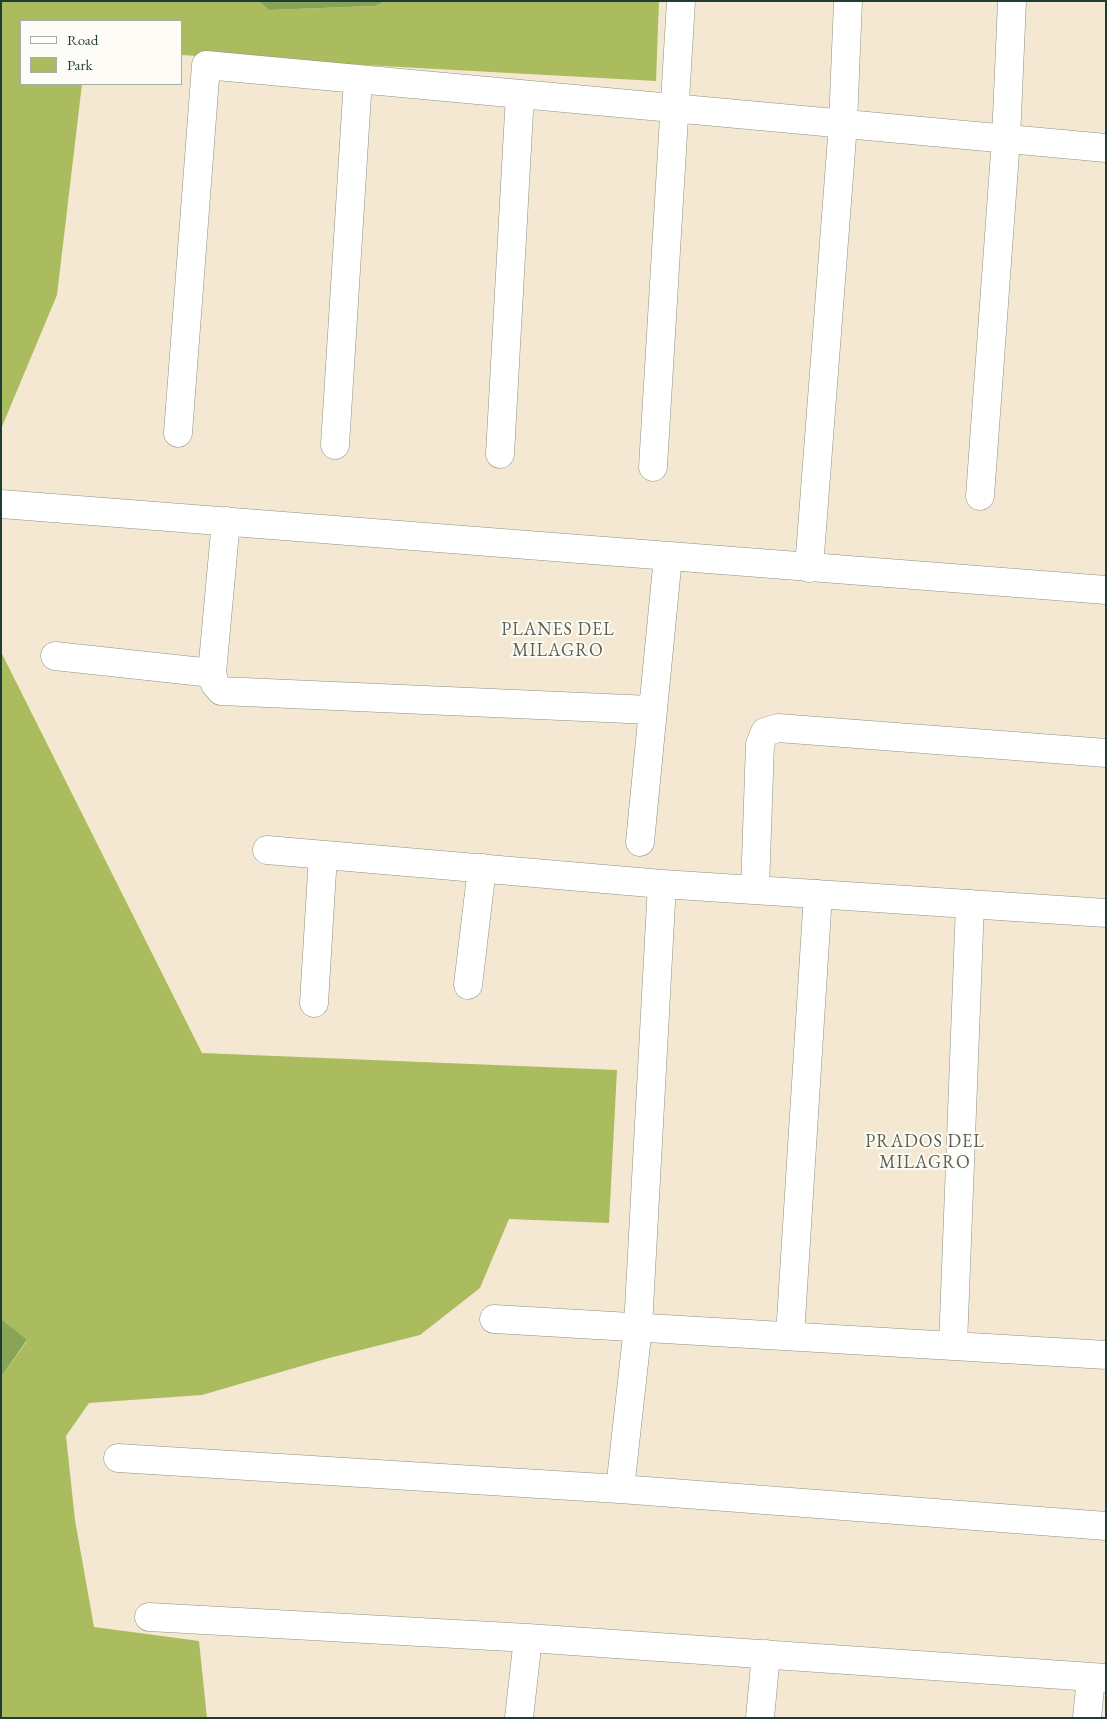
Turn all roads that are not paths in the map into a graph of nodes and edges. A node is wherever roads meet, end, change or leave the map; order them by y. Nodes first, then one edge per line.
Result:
1 (681, 1) edge
2 (848, 1) edge
3 (1012, 1) edge
4 (358, 79) junction
5 (520, 94) junction
6 (674, 108) junction
7 (843, 124) junction
8 (1006, 139) junction
9 (1106, 148) edge
10 (178, 433) dead end
11 (335, 445) dead end
12 (500, 454) dead end
13 (653, 468) dead end
14 (980, 496) dead end
15 (1, 504) edge
16 (226, 521) junction
17 (668, 557) junction
18 (809, 568) junction
19 (1106, 590) edge
20 (55, 656) dead end
21 (212, 672) junction
22 (651, 710) junction
23 (1106, 753) edge
24 (640, 842) dead end
25 (267, 850) dead end
26 (323, 855) junction
27 (482, 868) junction
28 (662, 884) junction
29 (755, 889) junction
30 (818, 894) junction
31 (970, 904) junction
32 (1106, 913) edge
33 (468, 985) dead end
34 (314, 1003) dead end
35 (494, 1319) dead end
36 (638, 1327) junction
37 (790, 1336) junction
38 (953, 1344) junction
39 (1106, 1355) edge
40 (118, 1458) dead end
41 (620, 1489) junction
42 (1106, 1526) edge
43 (150, 1617) dead end
44 (528, 1638) junction
45 (766, 1654) junction
46 (1098, 1678) edge
47 (519, 1718) edge
48 (760, 1718) edge
49 (1087, 1718) edge

1 - 6 street
2 - 7 street
3 - 8 street
4 - 5 street
4 - 10 street
4 - 11 street
5 - 6 street
5 - 12 street
6 - 7 street
6 - 13 street
7 - 8 street
7 - 18 street
8 - 9 street
8 - 14 street
15 - 16 street
16 - 17 street
16 - 21 street
17 - 18 street
17 - 22 street
18 - 19 street
20 - 21 street
21 - 22 street
22 - 24 street
23 - 29 street
25 - 26 street
26 - 27 street
26 - 34 street
27 - 28 street
27 - 33 street
28 - 29 street
28 - 36 street
29 - 30 street
30 - 31 street
30 - 37 street
31 - 32 street
31 - 38 street
35 - 36 street
36 - 37 street
36 - 41 street
37 - 38 street
38 - 39 street
40 - 41 street
41 - 42 street
43 - 44 street
44 - 45 street
44 - 47 street
45 - 46 street
45 - 48 street
46 - 49 street

